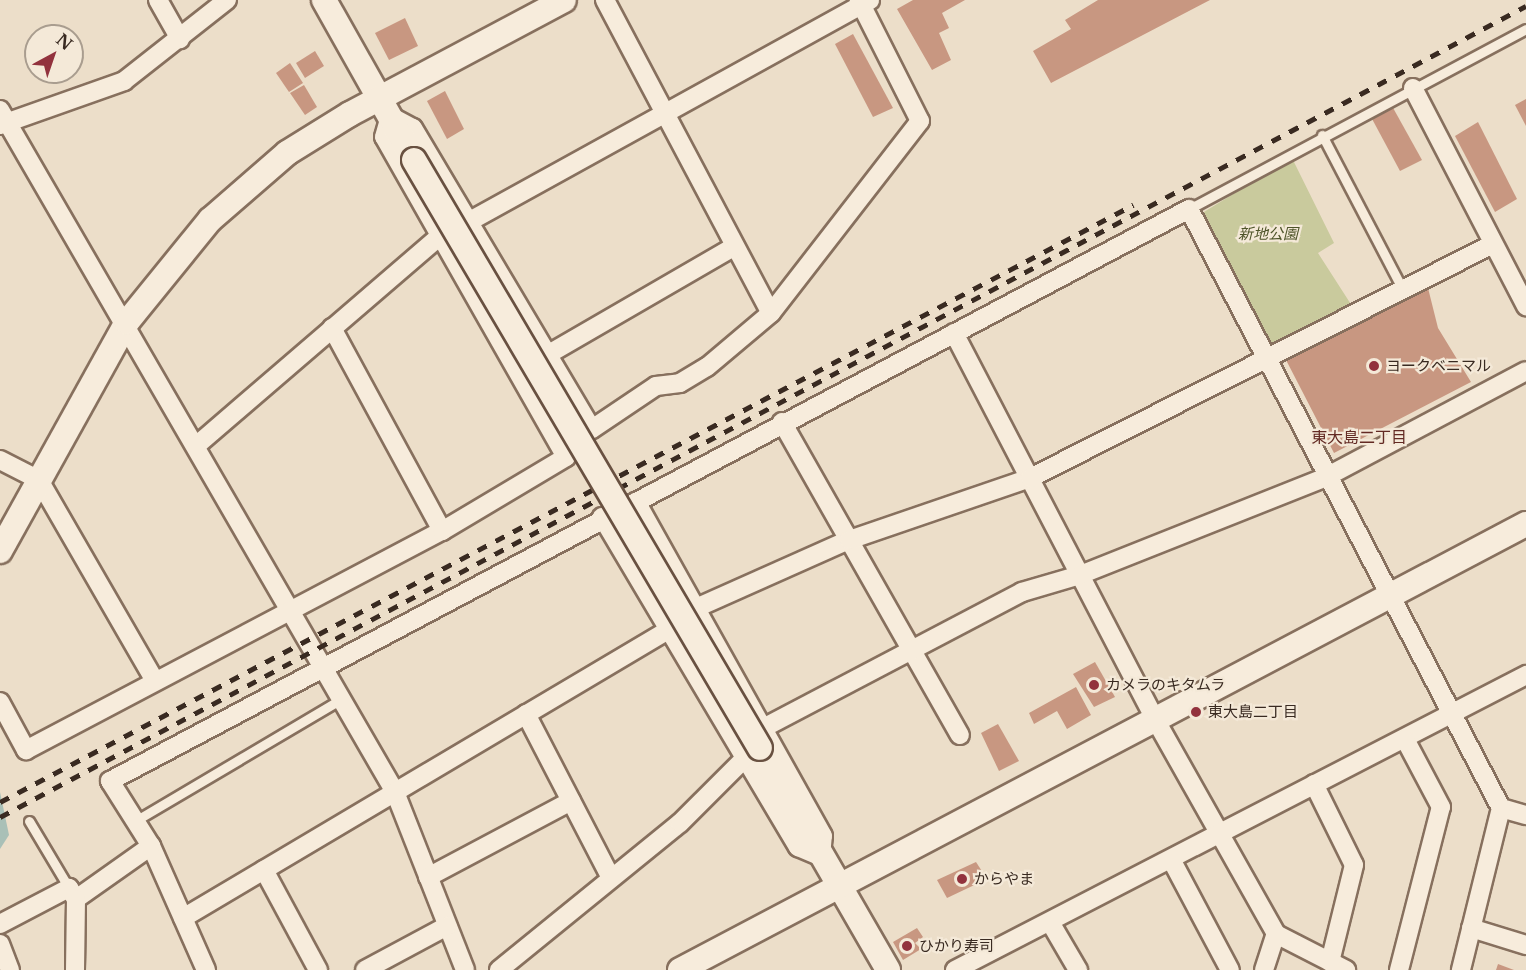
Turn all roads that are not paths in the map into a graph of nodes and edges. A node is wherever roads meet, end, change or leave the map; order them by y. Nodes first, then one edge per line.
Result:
1 (158, 0) edge
2 (227, 0) edge
3 (324, 0) edge
4 (564, 0) edge
5 (605, 0) edge
6 (863, 2) edge
7 (1526, 29) edge
8 (180, 39) junction
9 (1413, 88) junction
10 (385, 106) junction
11 (663, 113) junction
12 (3, 120) edge
13 (1322, 135) junction
14 (1189, 209) junction
15 (470, 221) junction
16 (440, 236) junction
17 (1494, 244) junction
18 (733, 247) junction
19 (1403, 290) junction
20 (1526, 306) edge
21 (771, 313) junction
22 (126, 322) junction
23 (332, 328) junction
24 (954, 333) junction
25 (547, 355) junction
26 (1265, 358) junction
27 (1526, 371) edge
28 (782, 422) junction
29 (197, 445) junction
30 (0, 460) edge
31 (1326, 477) junction
32 (1030, 478) junction
33 (39, 480) junction
34 (636, 502) junction
35 (602, 518) junction
36 (1526, 524) edge
37 (442, 531) junction
38 (849, 540) junction
39 (0, 551) edge
40 (1080, 575) junction
41 (1387, 598) junction
42 (696, 608) junction
43 (292, 609) junction
44 (670, 629) junction
45 (913, 649) junction
46 (322, 670) junction
47 (1526, 675) edge
48 (154, 680) junction
49 (340, 700) junction
50 (0, 702) edge
51 (526, 714) junction
52 (1450, 714) junction
53 (1155, 719) junction
54 (960, 735) dead end
55 (1404, 739) junction
56 (757, 745) junction
57 (1314, 784) junction
58 (395, 792) junction
59 (571, 801) junction
60 (1501, 808) junction
61 (1526, 815) edge
62 (28, 821) dead end
63 (135, 821) junction
64 (1219, 836) junction
65 (151, 846) junction
66 (1172, 861) junction
67 (264, 870) junction
68 (428, 877) junction
69 (611, 878) junction
70 (838, 886) junction
71 (72, 894) junction
72 (183, 918) junction
73 (1050, 922) junction
74 (0, 924) edge
75 (447, 926) junction
76 (1471, 928) junction
77 (1276, 934) junction
78 (0, 944) edge
79 (1526, 945) edge
80 (1338, 966) edge
81 (10, 970) edge
82 (75, 970) edge
83 (206, 970) edge
84 (318, 970) edge
85 (365, 970) edge
86 (465, 970) edge
87 (499, 970) edge
88 (680, 970) edge
89 (888, 970) edge
90 (955, 970) edge
91 (1078, 970) edge
92 (1230, 970) edge
93 (1264, 970) edge
94 (1399, 970) edge
95 (1461, 970) edge

1 - 8 street
2 - 8 street
3 - 10 street
4 - 10 street
5 - 11 street
6 - 11 street
6 - 21 street
7 - 9 lane
8 - 12 street
9 - 13 lane
9 - 17 street
10 - 15 street
10 - 16 street
10 - 22 street
10 - 56 street, bridge
11 - 15 street
11 - 18 street
12 - 22 street
13 - 14 lane
13 - 19 lane
14 - 24 street
14 - 26 street
15 - 25 street
16 - 23 street
16 - 37 street
17 - 19 street
17 - 20 street
18 - 21 street
18 - 25 street
19 - 26 street
21 - 25 street
22 - 29 street
22 - 33 street
23 - 29 street
23 - 37 street
24 - 28 street
24 - 32 street
26 - 31 street
26 - 32 street
27 - 31 street
28 - 34 street
28 - 38 street
29 - 43 street
30 - 33 street
31 - 40 street
31 - 41 street
32 - 38 street
32 - 40 street
33 - 39 street
33 - 48 street
34 - 35 street
34 - 42 street
35 - 44 street
35 - 46 street
36 - 41 street
37 - 43 street
38 - 42 street
38 - 45 street
40 - 45 street
40 - 53 street
41 - 52 street
41 - 53 street
42 - 56 street
43 - 46 street
43 - 48 street
44 - 51 street
44 - 56 street
45 - 54 street
45 - 56 street
46 - 49 street
46 - 63 street
47 - 52 street
48 - 50 street
49 - 58 street
49 - 63 lane
51 - 58 street
51 - 59 street
52 - 55 street
52 - 60 street
53 - 64 street
53 - 70 street
55 - 57 street
55 - 94 street
56 - 69 street
56 - 70 street
57 - 64 street
57 - 80 street
58 - 67 street
58 - 68 street
59 - 68 street
59 - 69 street
60 - 61 street
60 - 76 street
62 - 71 lane
63 - 65 street
64 - 66 street
64 - 77 street
65 - 71 street
65 - 72 street
66 - 73 street
66 - 92 street
67 - 72 street
67 - 84 street
68 - 75 street
69 - 87 street
70 - 88 street
70 - 89 street
71 - 74 street
71 - 82 street
72 - 83 street
73 - 90 street
73 - 91 street
75 - 85 street
75 - 86 street
76 - 79 street
76 - 95 street
77 - 80 street
77 - 93 street
78 - 81 street

